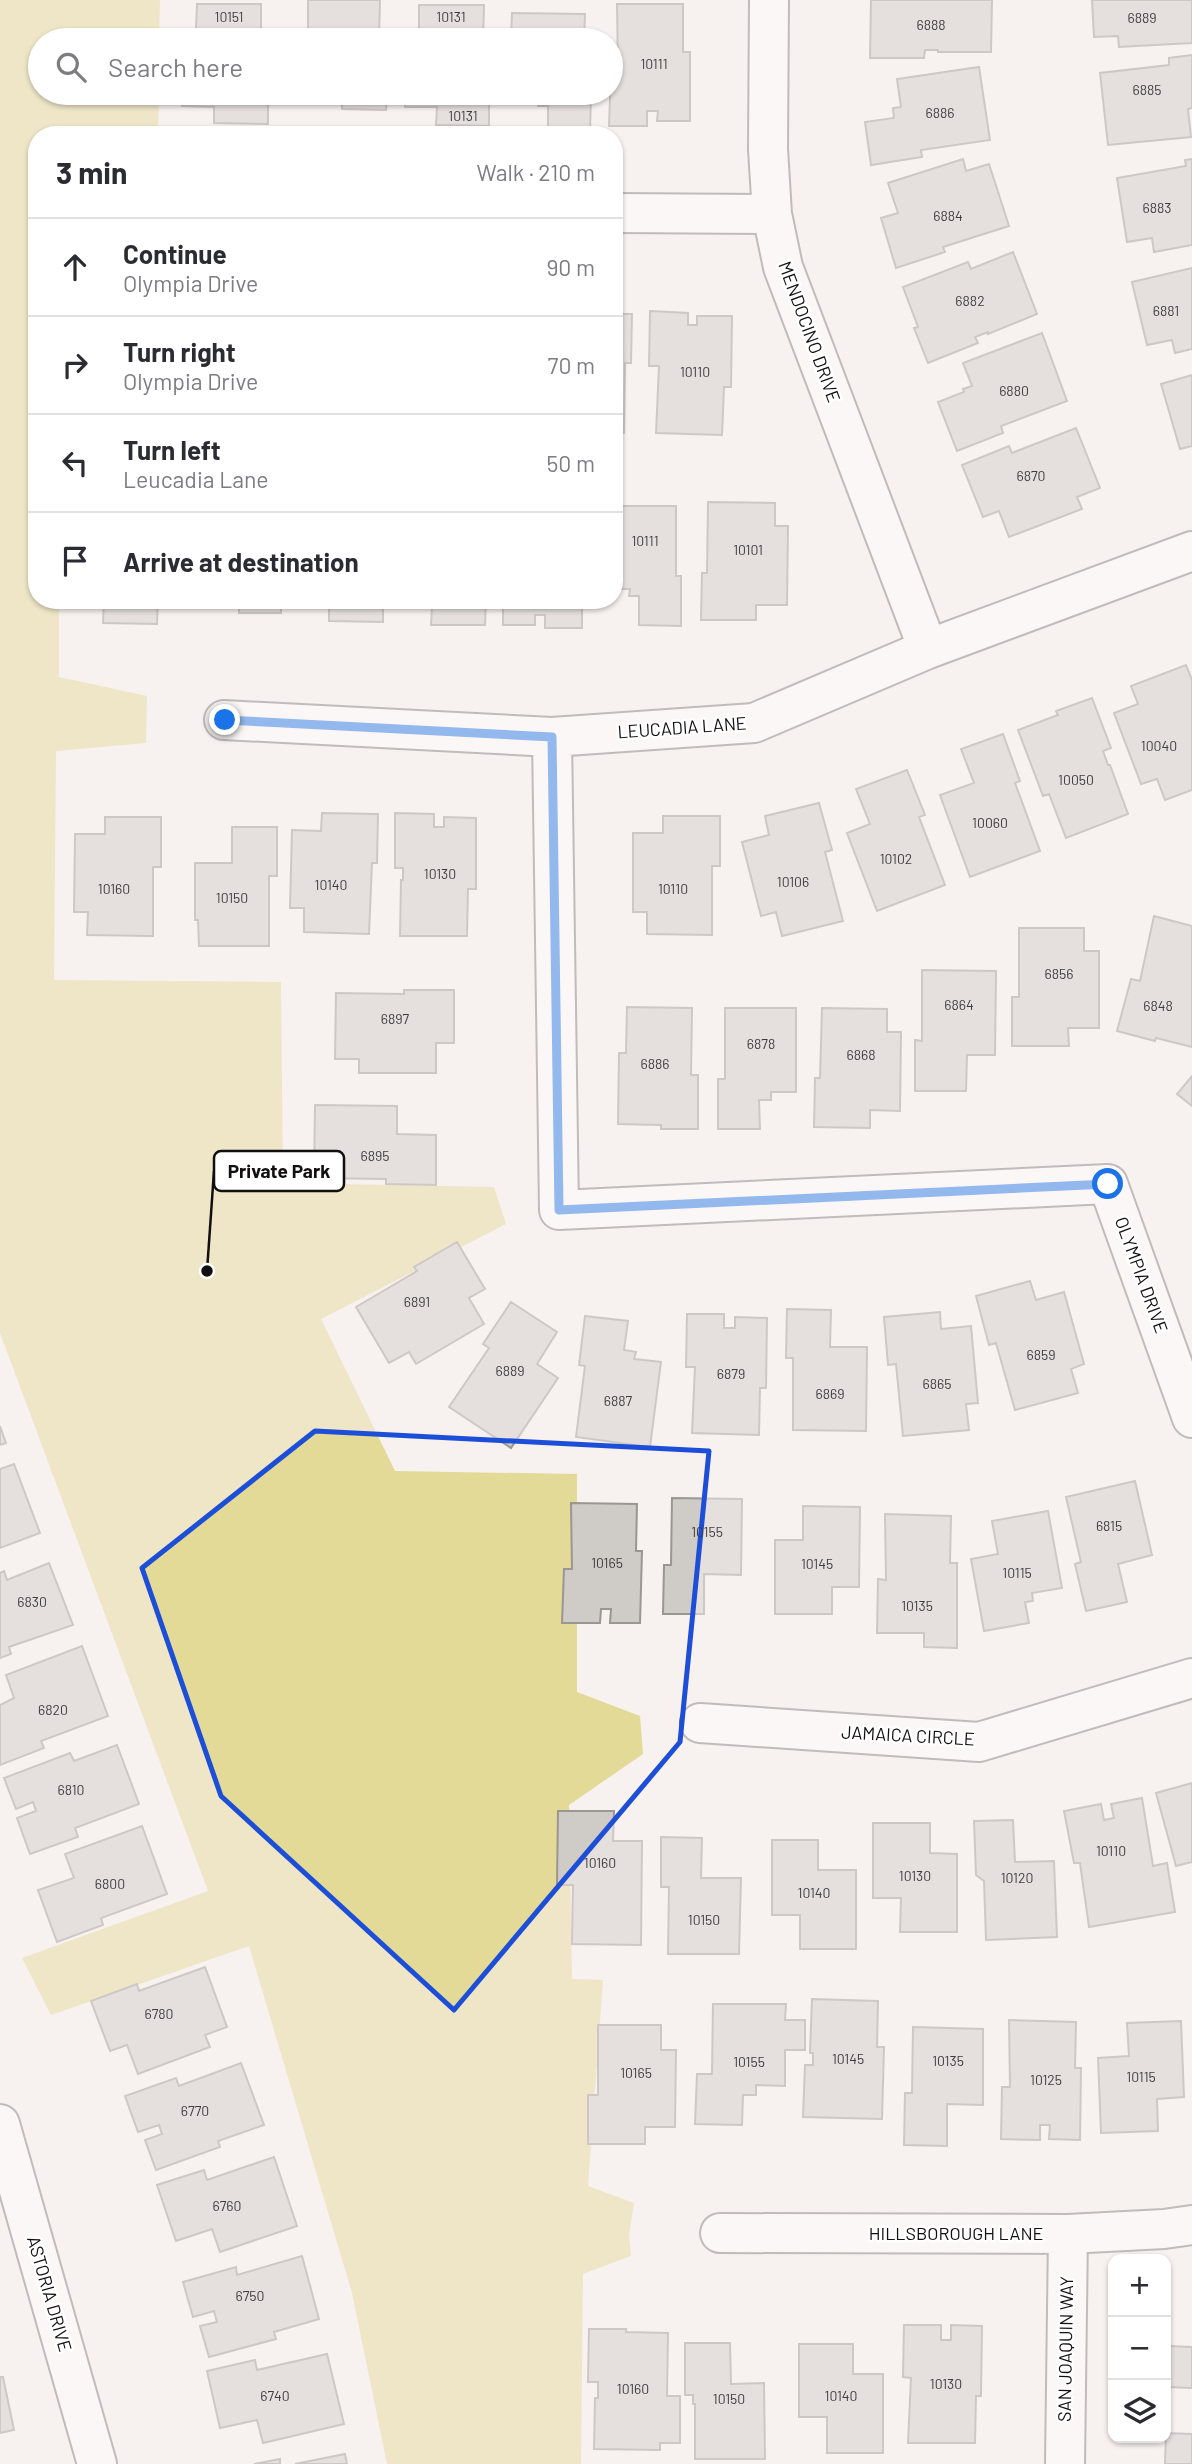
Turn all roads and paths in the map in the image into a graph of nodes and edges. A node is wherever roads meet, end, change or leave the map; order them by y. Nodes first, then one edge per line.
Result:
1 (769, 0) edge
2 (623, 213) edge
3 (772, 214) junction
4 (1192, 551) edge
5 (928, 649) junction
6 (225, 720) dead end
7 (552, 737) junction
8 (1192, 1418) edge
9 (1192, 1678) edge
10 (700, 1723) dead end
11 (0, 2124) edge
12 (1192, 2225) edge
13 (720, 2233) dead end
14 (1068, 2234) junction
15 (97, 2464) edge
16 (1065, 2464) edge

1 - 3 street, MENDOCINO DRIVE
2 - 3 street
3 - 5 street, MENDOCINO DRIVE
4 - 5 street, LEUCADIA LANE
5 - 7 street, LEUCADIA LANE
6 - 7 street, LEUCADIA LANE
7 - 8 street, OLYMPIA DRIVE
9 - 10 street, JAMAICA CIRCLE
11 - 15 street, ASTORIA DRIVE
12 - 14 street, HILLSBOROUGH LANE
13 - 14 street, HILLSBOROUGH LANE
14 - 16 street, SAN JOAQUIN WAY

